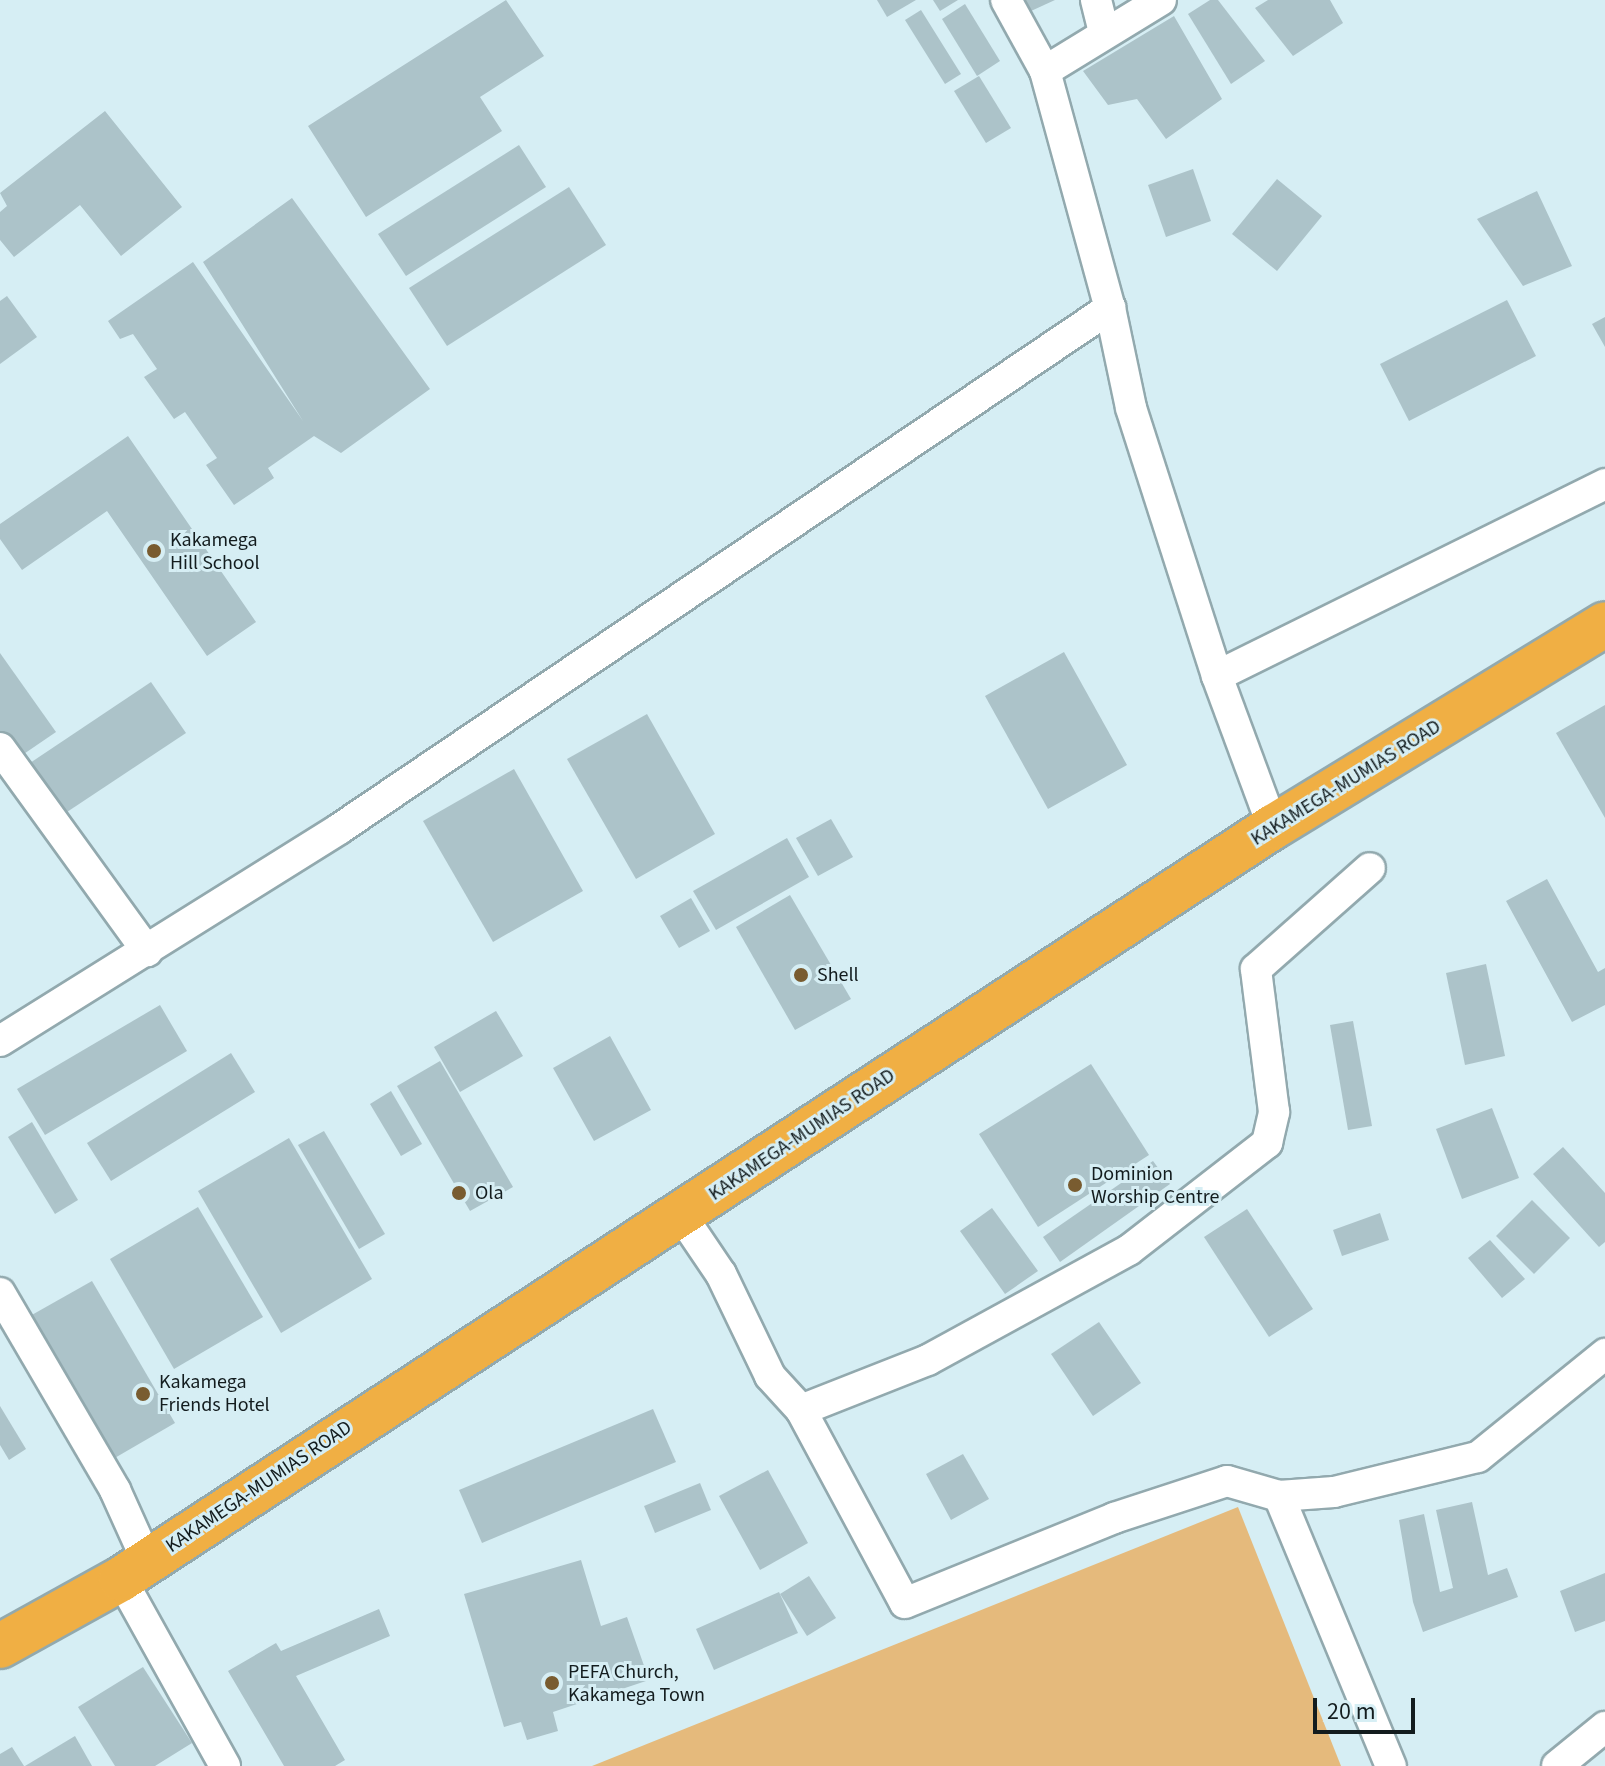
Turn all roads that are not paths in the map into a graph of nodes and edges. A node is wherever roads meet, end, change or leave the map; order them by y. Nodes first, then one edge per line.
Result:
1 (1006, 0) edge
2 (1096, 0) edge
3 (1161, 0) edge
4 (1104, 32) junction
5 (1045, 71) junction
6 (1110, 308) junction
7 (1605, 484) edge
8 (1605, 624) edge
9 (1217, 676) junction
10 (0, 748) edge
11 (1273, 827) junction
12 (1370, 868) dead end
13 (147, 951) junction
14 (0, 1041) edge
15 (681, 1215) junction
16 (0, 1293) edge
17 (1605, 1354) edge
18 (801, 1410) junction
19 (1279, 1496) junction
20 (134, 1570) junction
21 (0, 1646) edge
22 (1605, 1727) edge
23 (225, 1766) edge
24 (1391, 1766) edge
25 (1557, 1766) edge

1 - 5 street
2 - 4 street
3 - 4 street
4 - 5 street
5 - 6 street
6 - 9 street
6 - 13 street
7 - 9 street
8 - 11 highway, KAKAMEGA-MUMIAS ROAD
9 - 11 street
10 - 13 street
11 - 15 highway, KAKAMEGA-MUMIAS ROAD
12 - 18 street
13 - 14 street
15 - 18 street
15 - 20 highway, KAKAMEGA-MUMIAS ROAD
16 - 20 street
17 - 19 street
18 - 19 street
19 - 24 street
20 - 21 highway, KAKAMEGA-MUMIAS ROAD
20 - 23 street
22 - 25 street

